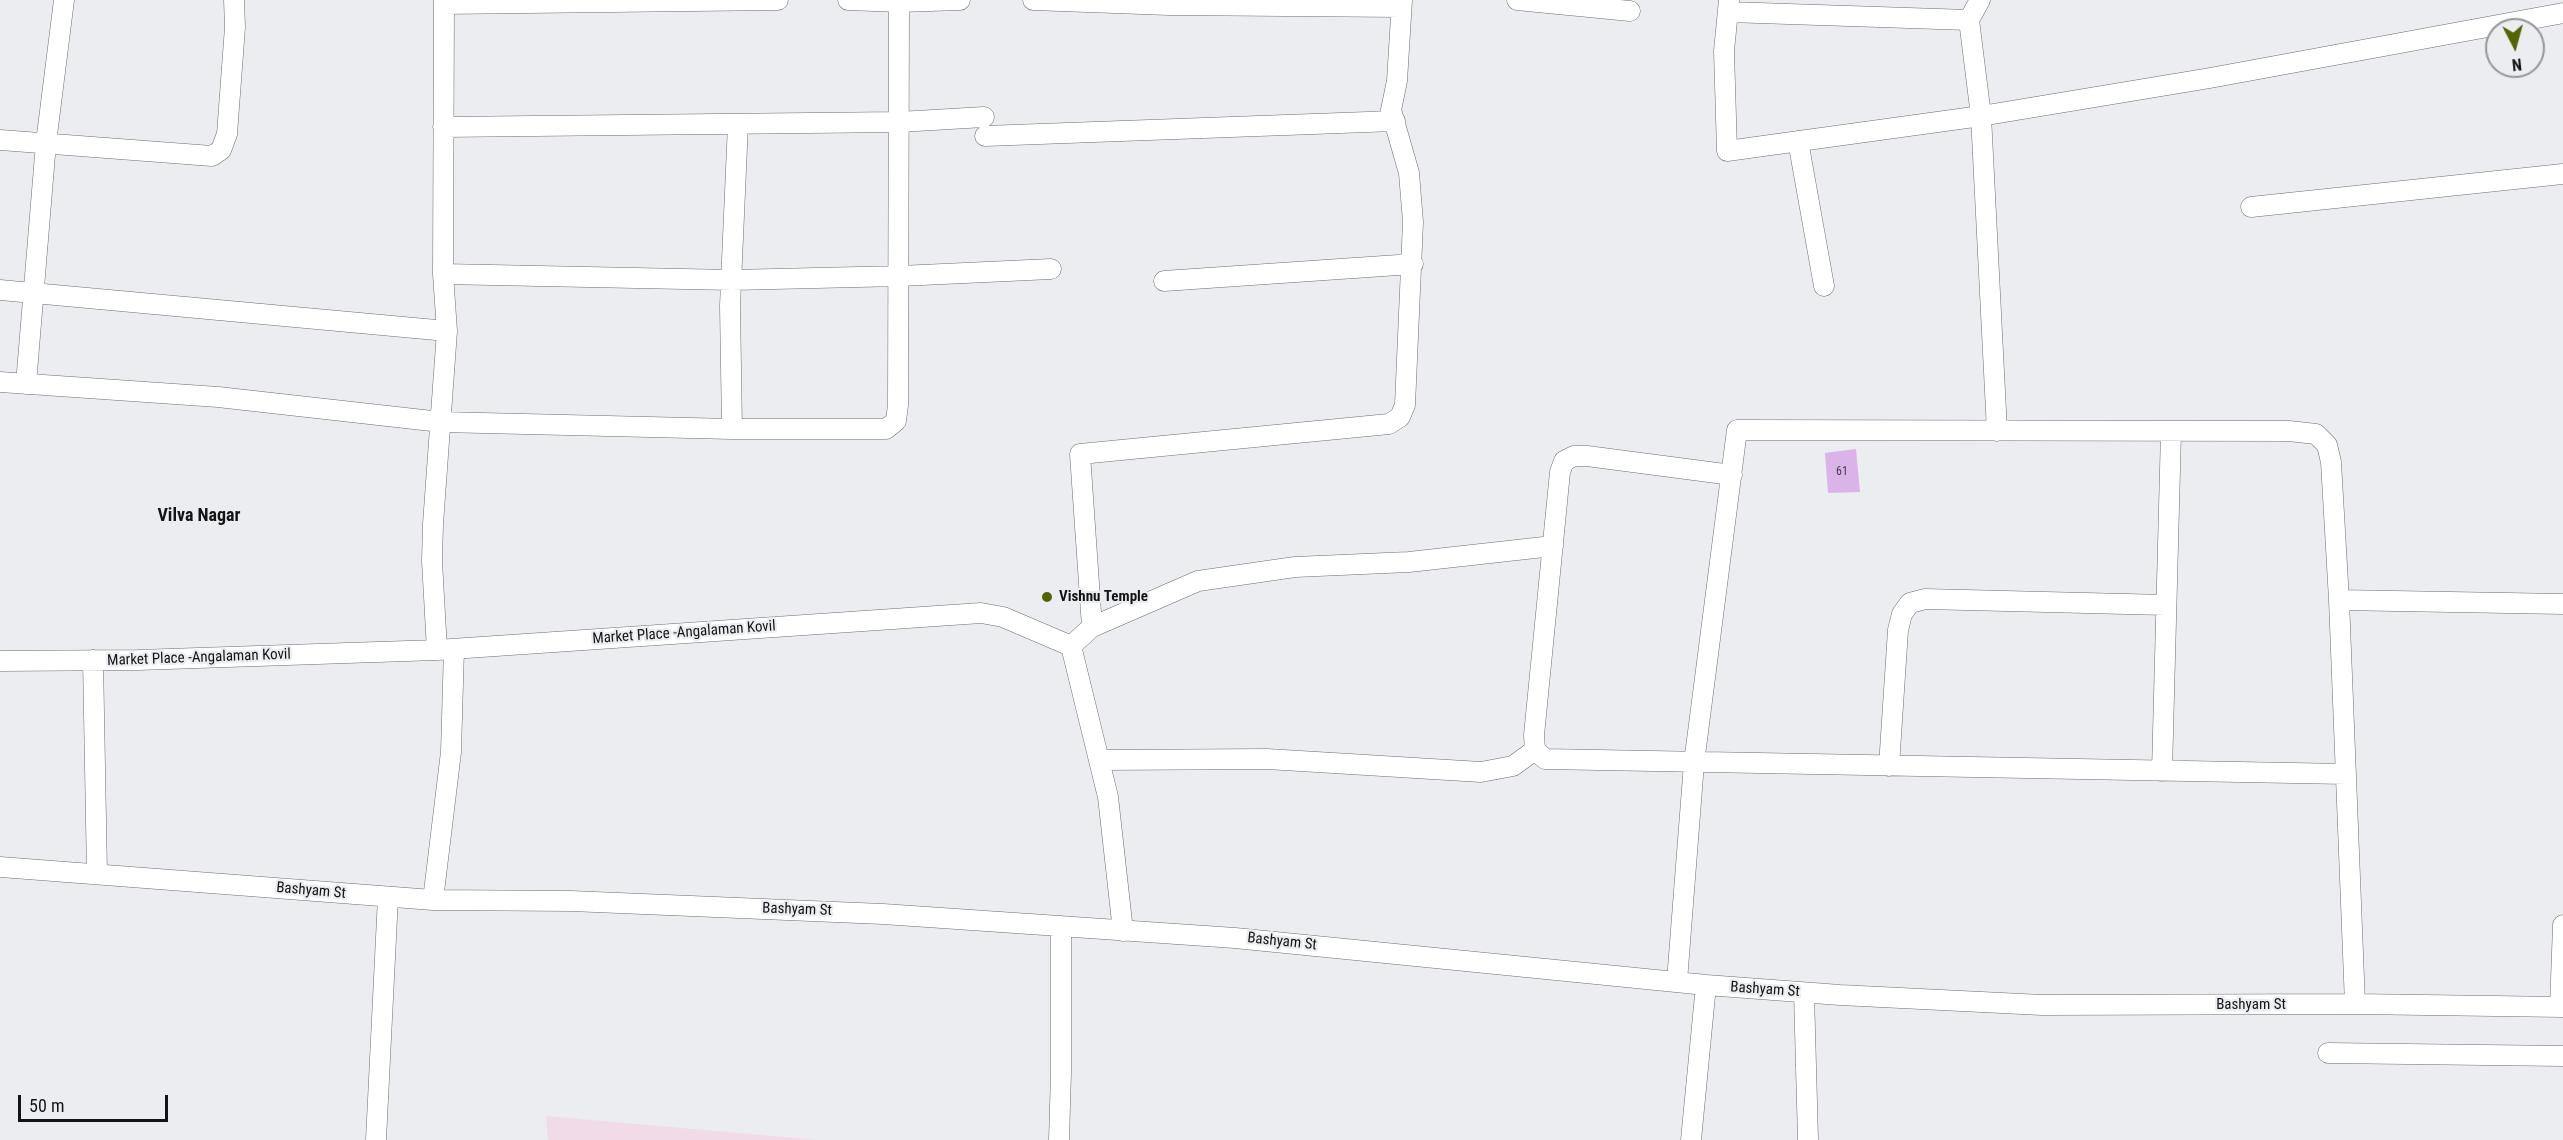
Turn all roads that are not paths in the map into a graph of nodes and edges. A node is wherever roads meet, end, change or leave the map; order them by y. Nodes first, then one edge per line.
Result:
1 (64, 0) edge
2 (234, 0) edge
3 (778, 0) edge
4 (848, 0) edge
5 (960, 0) edge
6 (1033, 0) edge
7 (1518, 0) edge
8 (1980, 0) edge
9 (910, 1) edge
10 (444, 2) edge
11 (1169, 3) edge
12 (1276, 3) edge
13 (1402, 4) edge
14 (1728, 6) edge
15 (1629, 11) dead end
16 (2563, 13) edge
17 (1969, 20) junction
18 (1982, 116) junction
19 (1395, 121) junction
20 (899, 122) junction
21 (738, 124) junction
22 (443, 127) junction
23 (0, 140) edge
24 (1798, 141) junction
25 (46, 143) junction
26 (2563, 174) edge
27 (2251, 207) dead end
28 (1413, 264) junction
29 (1051, 269) dead end
30 (443, 274) junction
31 (900, 276) junction
32 (732, 280) junction
33 (1164, 281) dead end
34 (1824, 286) dead end
35 (0, 290) edge
36 (33, 294) junction
37 (447, 331) junction
38 (0, 382) edge
39 (26, 384) junction
40 (441, 422) junction
41 (732, 429) junction
42 (1997, 431) junction
43 (2171, 432) junction
44 (1732, 475) junction
45 (1552, 546) junction
46 (2339, 600) junction
47 (2563, 604) edge
48 (2166, 605) junction
49 (1092, 627) junction
50 (1071, 646) junction
51 (445, 649) junction
52 (93, 660) junction
53 (0, 661) edge
54 (1535, 750) junction
55 (1101, 760) junction
56 (1694, 763) junction
57 (1889, 766) junction
58 (2162, 771) junction
59 (2346, 774) junction
60 (0, 867) edge
61 (97, 874) junction
62 (388, 897) junction
63 (433, 900) junction
64 (2563, 925) edge
65 (1061, 926) junction
66 (1124, 931) junction
67 (1677, 981) junction
68 (1706, 985) junction
69 (1804, 993) junction
70 (2355, 1004) junction
71 (2561, 1007) edge
72 (2328, 1053) dead end
73 (2563, 1056) edge
74 (376, 1140) edge
75 (1059, 1140) edge
76 (1691, 1140) edge
77 (1808, 1140) edge

1 - 25 street
2 - 25 street
3 - 10 street
4 - 9 street
5 - 9 street
6 - 11 street
7 - 15 street
8 - 17 street
9 - 20 street
10 - 22 street
11 - 12 street
12 - 13 street
13 - 19 street
14 - 17 street
14 - 24 street
16 - 18 street
17 - 18 street
18 - 24 street
18 - 42 street
19 - 20 street
19 - 28 street
20 - 21 street
20 - 31 street
21 - 22 street
21 - 32 street
22 - 30 street
23 - 25 street
24 - 34 street
25 - 36 street
26 - 27 street
28 - 33 street
28 - 49 street
29 - 31 street
30 - 32 street
30 - 37 street
31 - 32 street
31 - 41 street
32 - 41 street
35 - 36 street
36 - 37 street
36 - 39 street
37 - 40 street
38 - 39 street
39 - 40 street
40 - 41 street
40 - 51 street
42 - 43 street
42 - 44 street
43 - 46 street
43 - 48 street
44 - 45 street
44 - 56 street
45 - 49 street
45 - 54 street
46 - 47 street
46 - 59 street
48 - 57 street
48 - 58 street
49 - 50 street
50 - 51 street, Market Place -Angalaman Kovil
50 - 55 street
51 - 52 street, Market Place -Angalaman Kovil
51 - 63 street
52 - 53 street, Market Place -Angalaman Kovil
52 - 61 street
54 - 55 street
54 - 56 street
55 - 66 street
56 - 57 street
56 - 67 street
57 - 58 street
58 - 59 street
59 - 70 street
60 - 61 street, Bashyam St
61 - 62 street, Bashyam St
62 - 63 street, Bashyam St
62 - 74 street
63 - 65 street, Bashyam St
64 - 71 street
65 - 66 street, Bashyam St
65 - 75 street
66 - 67 street, Bashyam St
67 - 68 street, Bashyam St
68 - 69 street, Bashyam St
68 - 76 street
69 - 70 street, Bashyam St
69 - 77 street
70 - 71 street, Bashyam St
72 - 73 street

